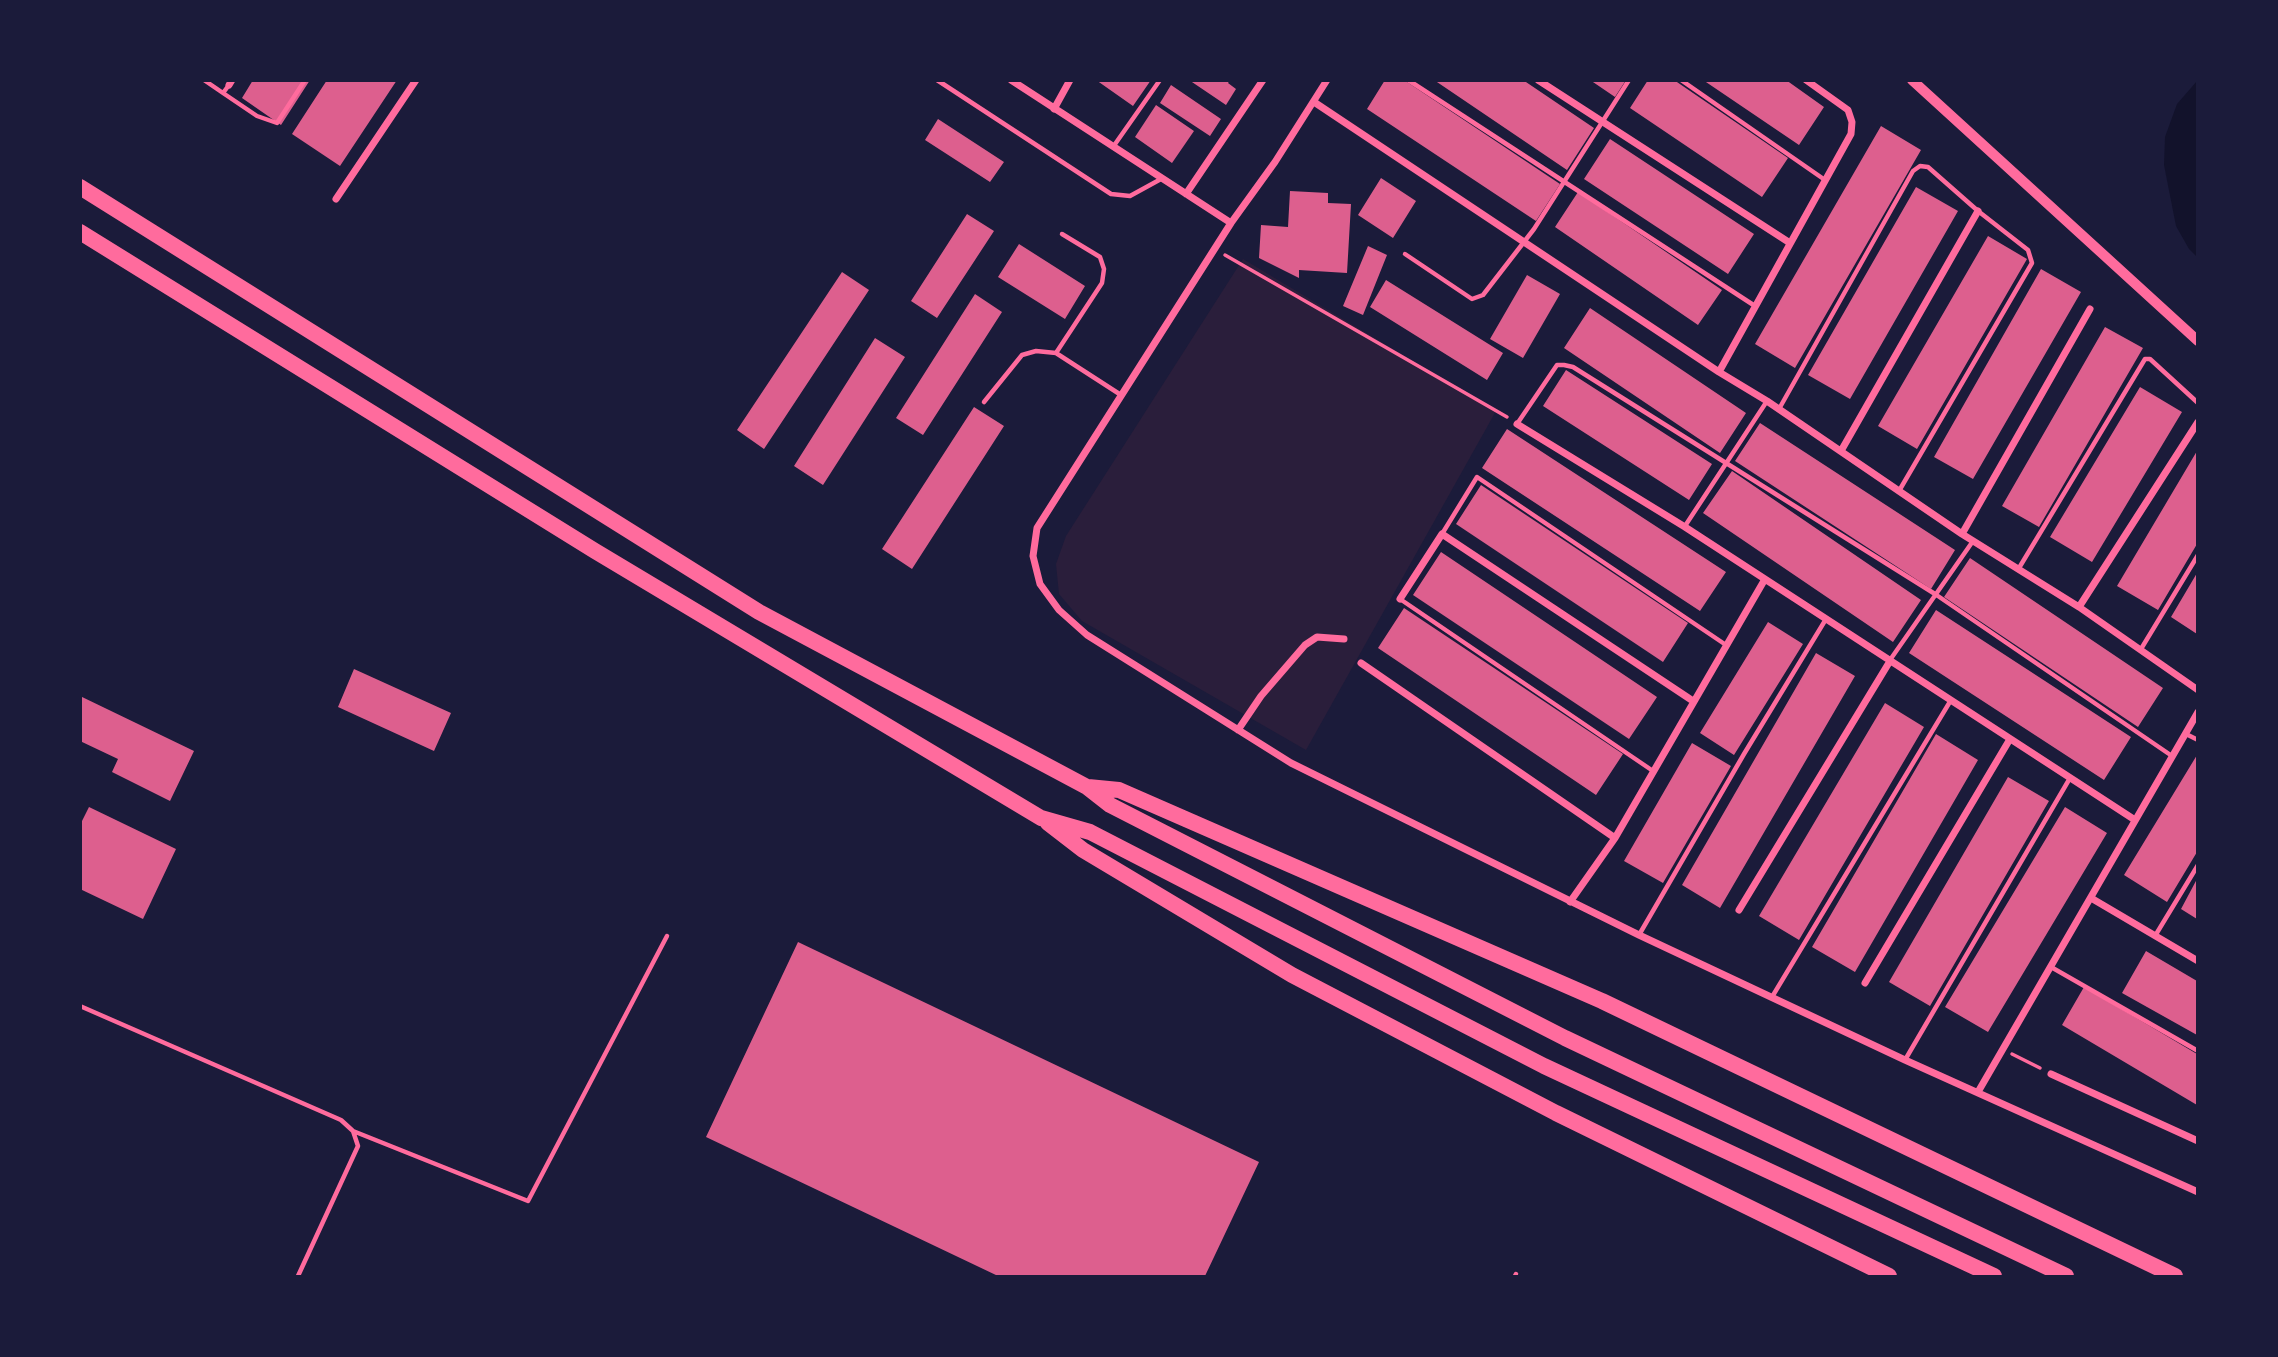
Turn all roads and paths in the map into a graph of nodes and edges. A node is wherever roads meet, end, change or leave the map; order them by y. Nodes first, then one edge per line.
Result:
1 (204, 80) edge
2 (305, 80) edge
3 (416, 80) edge
4 (937, 80) edge
5 (1011, 80) edge
6 (1070, 80) edge
7 (1160, 80) edge
8 (1263, 80) edge
9 (1327, 80) edge
10 (1408, 80) edge
11 (1538, 80) edge
12 (1629, 80) edge
13 (1681, 80) edge
14 (1806, 80) edge
15 (1912, 80) edge
16 (231, 83) edge
17 (223, 93) junction
18 (1314, 102) junction
19 (1054, 109) junction
20 (1602, 121) junction
21 (1113, 147) junction
22 (1161, 178) junction
23 (1825, 180) junction
24 (1565, 181) junction
25 (80, 187) edge
26 (1186, 194) junction
27 (336, 199) dead end
28 (1978, 211) junction
29 (1231, 223) junction
30 (80, 232) edge
31 (1062, 234) dead end
32 (1525, 242) junction
33 (1790, 243) junction
34 (1215, 249) junction
35 (1405, 254) dead end
36 (1755, 306) junction
37 (2091, 309) dead end
38 (2197, 341) edge
39 (1056, 353) junction
40 (1719, 372) junction
41 (1121, 395) junction
42 (1767, 401) junction
43 (984, 402) dead end
44 (2197, 402) edge
45 (1778, 410) junction
46 (2197, 422) edge
47 (1517, 424) junction
48 (1840, 451) junction
49 (1726, 462) junction
50 (1899, 491) junction
51 (1685, 527) junction
52 (1442, 534) junction
53 (1962, 534) junction
54 (1973, 540) junction
55 (2197, 555) edge
56 (2019, 568) junction
57 (1765, 579) junction
58 (1935, 594) junction
59 (1400, 599) joint
60 (2079, 607) junction
61 (1826, 619) junction
62 (1344, 639) dead end
63 (1727, 645) junction
64 (2141, 649) junction
65 (1890, 661) junction
66 (1361, 663) dead end
67 (2197, 690) edge
68 (1951, 700) junction
69 (1693, 701) junction
70 (2197, 712) edge
71 (1238, 730) junction
72 (2185, 734) junction
73 (2010, 739) junction
74 (2197, 740) edge
75 (2172, 756) junction
76 (1654, 771) junction
77 (2070, 778) junction
78 (1087, 787) junction
79 (1041, 818) junction
80 (2135, 820) junction
81 (1615, 838) junction
82 (2197, 865) edge
83 (2091, 898) junction
84 (1570, 902) junction
85 (1739, 910) dead end
86 (667, 936) dead end
87 (1639, 936) junction
88 (2155, 936) junction
89 (2197, 961) edge
90 (2051, 967) junction
91 (1865, 982) dead end
92 (1771, 998) junction
93 (80, 1006) edge
94 (2003, 1050) junction
95 (2197, 1051) edge
96 (1905, 1060) junction
97 (2051, 1074) joint
98 (1978, 1092) junction
99 (353, 1131) junction
100 (2197, 1142) edge
101 (2197, 1192) edge
102 (2152, 1272) edge
103 (298, 1276) edge
104 (1889, 1276) edge
105 (1994, 1276) edge
106 (2066, 1276) edge
107 (2175, 1276) edge

1 - 17 lane
2 - 17 lane
3 - 27 street
4 - 22 lane
5 - 19 street
6 - 19 street
7 - 21 lane
8 - 26 street
9 - 18 street
10 - 24 lane
11 - 20 street
12 - 20 lane
13 - 23 lane
14 - 23 street
15 - 38 street
16 - 17 lane
18 - 29 street
18 - 32 street
19 - 21 street
20 - 24 lane
20 - 33 street
21 - 22 street
22 - 26 street
23 - 33 street
24 - 32 lane
24 - 36 lane
25 - 78 highway
26 - 29 street
28 - 45 lane
28 - 48 street
28 - 50 lane
29 - 34 street
30 - 79 highway
31 - 39 lane
32 - 35 lane
32 - 40 street
33 - 36 street
34 - 41 street
34 - 47 path
36 - 40 street
37 - 53 street
39 - 41 lane
39 - 43 lane
40 - 42 street
41 - 71 street
42 - 45 street
42 - 49 lane
44 - 56 lane
45 - 48 street
46 - 60 street
47 - 49 lane
47 - 51 street
48 - 50 street
49 - 51 lane
49 - 58 lane
50 - 53 street
51 - 57 street
52 - 59 street
52 - 63 lane
52 - 69 street
53 - 54 street
54 - 56 street
54 - 58 lane
55 - 64 lane
56 - 60 street
57 - 61 street
57 - 63 street
58 - 65 lane
58 - 75 lane
59 - 76 lane
60 - 64 street
61 - 65 street
61 - 87 lane
62 - 71 street
63 - 69 street
64 - 67 street
65 - 68 street
65 - 85 street
66 - 81 street
68 - 73 street
68 - 92 lane
69 - 76 street
70 - 72 street
71 - 84 street
72 - 74 lane
72 - 75 street
73 - 77 street
73 - 91 street
75 - 80 street
76 - 81 street
77 - 80 street
77 - 96 lane
78 - 102 highway
78 - 106 highway
79 - 104 highway
79 - 105 highway
80 - 83 street
81 - 84 street
82 - 88 lane
83 - 88 street
83 - 90 street
84 - 87 street
86 - 99 lane
87 - 92 street
88 - 89 street
90 - 94 street
90 - 95 lane
92 - 96 street
93 - 99 lane
94 - 97 path
94 - 98 street
96 - 98 street
97 - 100 street
98 - 101 street
99 - 103 lane
102 - 107 highway

